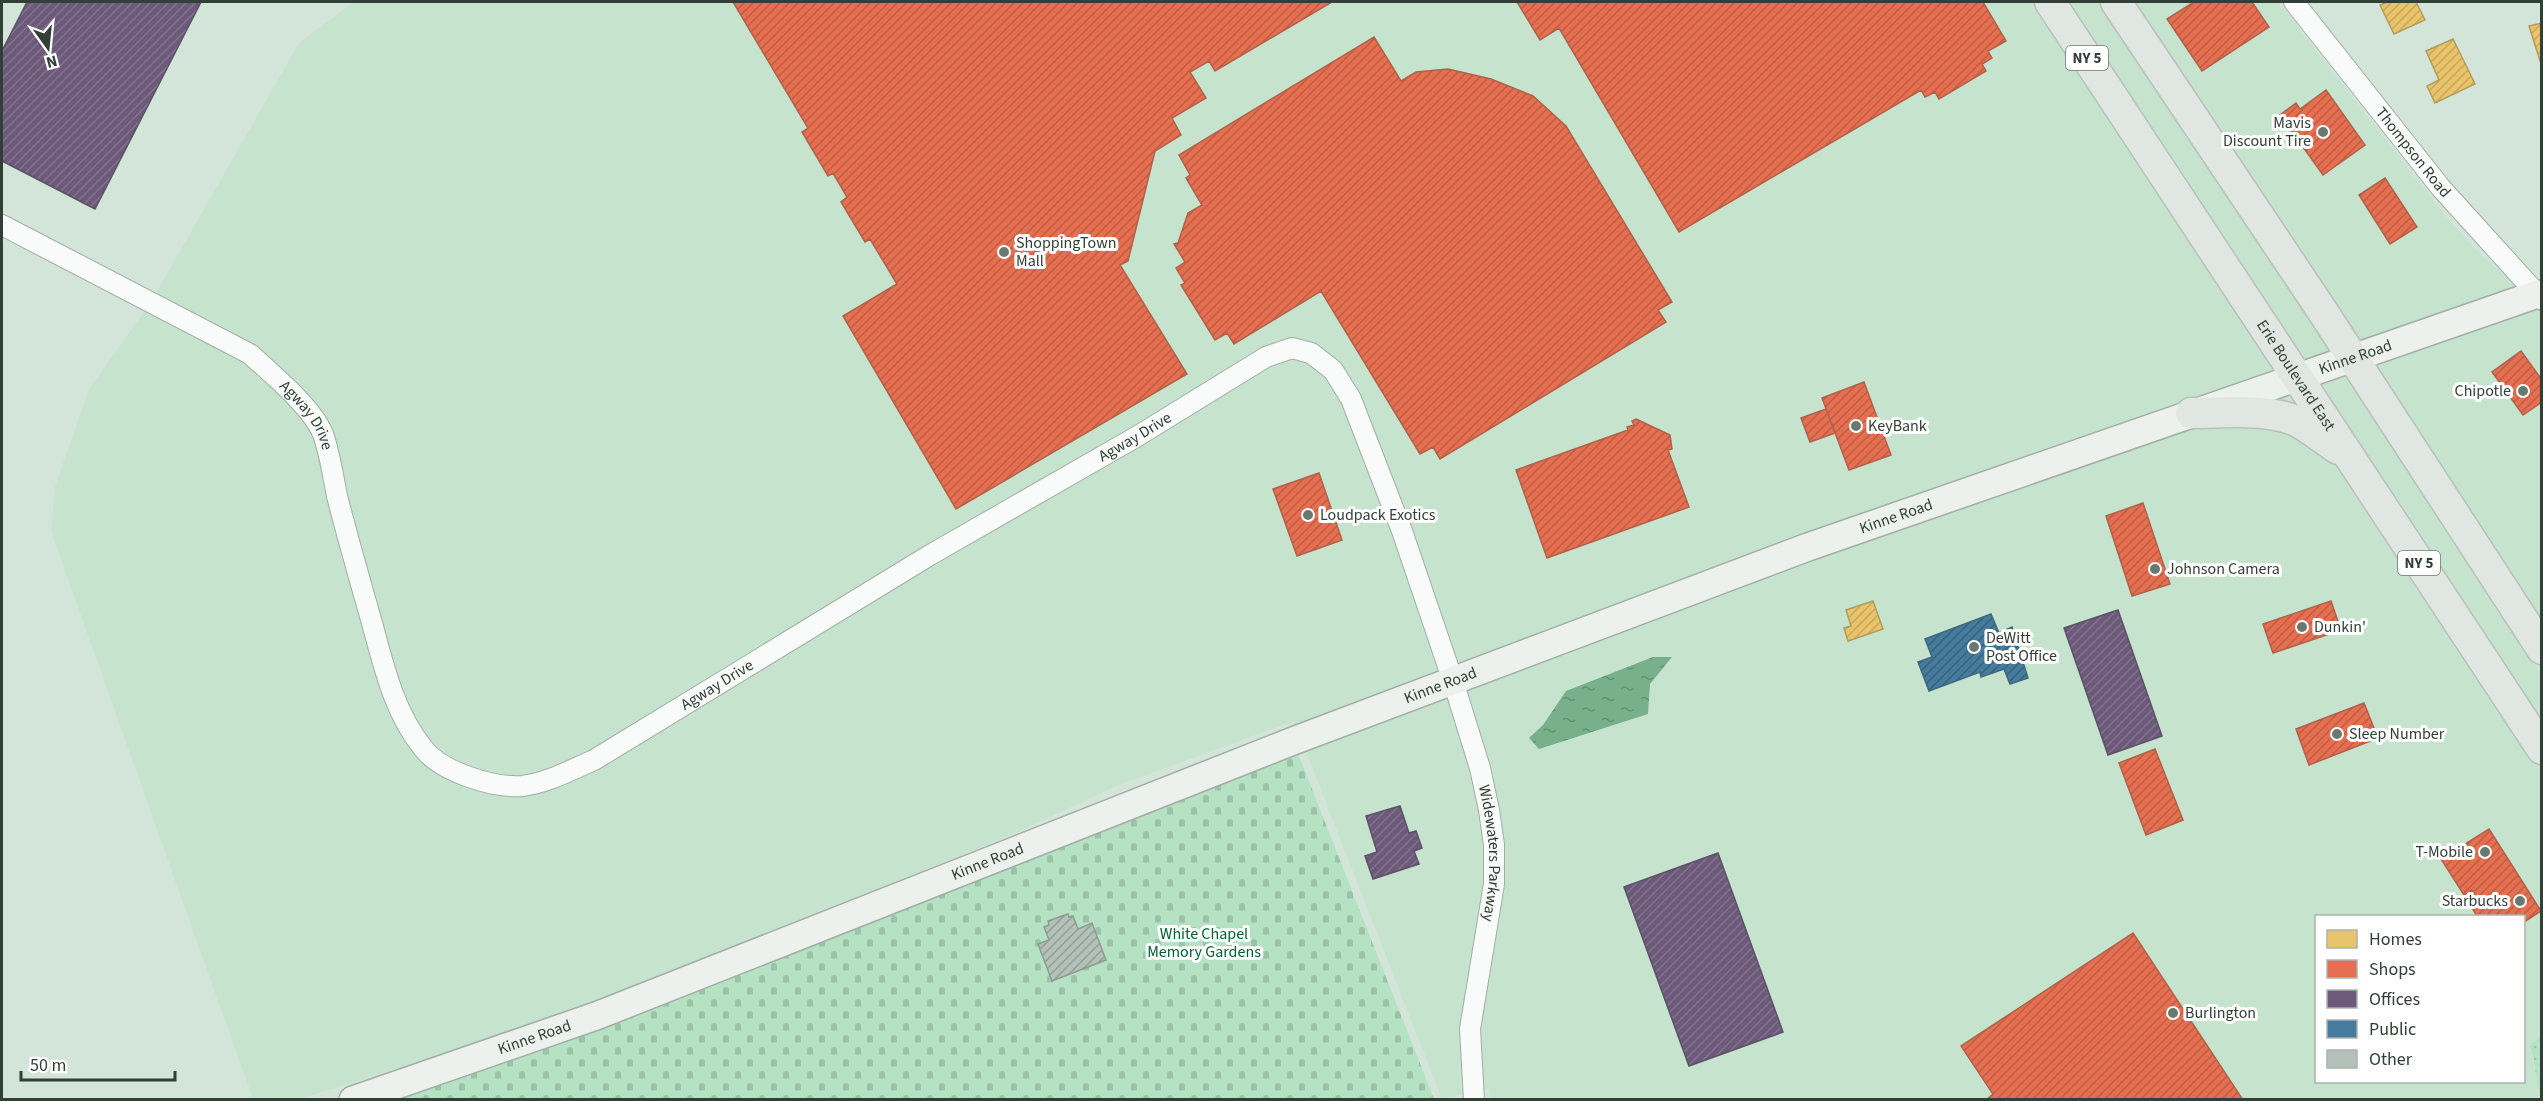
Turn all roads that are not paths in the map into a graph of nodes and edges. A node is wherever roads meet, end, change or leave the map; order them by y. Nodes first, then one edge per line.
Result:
1 (2050, 2) edge
2 (2116, 2) edge
3 (2294, 2) edge
4 (2, 225) edge
5 (2539, 295) edge
6 (2353, 359) junction
7 (2296, 376) junction
8 (2191, 413) junction
9 (2348, 455) junction
10 (2541, 649) edge
11 (1454, 681) junction
12 (2541, 749) edge
13 (353, 1100) edge
14 (1474, 1100) edge

1 - 7 main road, Erie Boulevard East / NY 5
2 - 6 main road
3 - 5 street, Thompson Road
4 - 11 street, Agway Drive
5 - 6 street, Kinne Road
6 - 7 street, Kinne Road
6 - 10 main road
7 - 8 street, Kinne Road
7 - 9 main road, Erie Boulevard East / NY 5
8 - 9 main road
8 - 11 street, Kinne Road
9 - 12 main road, Erie Boulevard East / NY 5
11 - 13 street, Kinne Road
11 - 14 street, Widewaters Parkway

